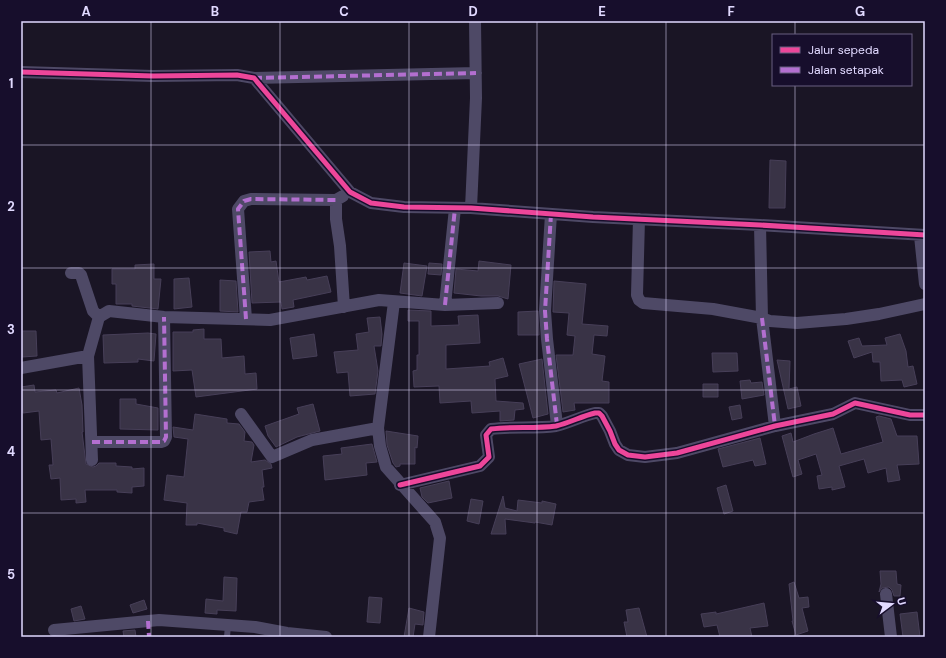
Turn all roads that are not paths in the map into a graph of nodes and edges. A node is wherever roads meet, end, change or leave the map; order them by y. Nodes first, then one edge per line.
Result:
1 (475, 21) edge
2 (21, 72) edge
3 (476, 73) junction
4 (254, 78) junction
5 (350, 192) junction
6 (336, 200) junction
7 (455, 208) junction
8 (471, 208) junction
9 (551, 214) junction
10 (639, 219) junction
11 (760, 225) junction
12 (922, 235) edge
13 (71, 273) dead end
14 (925, 284) edge
15 (394, 302) junction
16 (498, 303) dead end
17 (925, 304) edge
18 (446, 305) junction
19 (344, 307) junction
20 (99, 317) junction
21 (164, 317) junction
22 (762, 318) junction
23 (246, 319) junction
24 (88, 356) junction
25 (21, 368) edge
26 (241, 414) dead end
27 (925, 415) edge
28 (557, 425) junction
29 (775, 426) junction
30 (378, 428) junction
31 (92, 442) junction
32 (92, 460) dead end
33 (400, 485) junction
34 (886, 594) dead end
35 (54, 630) dead end
36 (227, 631) edge
37 (326, 637) edge
38 (429, 637) edge
39 (891, 637) edge

1 - 3 street
2 - 4 street
3 - 4 street
3 - 8 street
4 - 5 street
5 - 6 street
5 - 7 street
6 - 19 street
6 - 23 street
7 - 8 street
7 - 18 street
8 - 9 street
9 - 10 street
9 - 28 street
10 - 11 street
10 - 22 street
11 - 12 street
11 - 22 street
12 - 14 street
13 - 20 street
15 - 18 street
15 - 19 street
15 - 30 street
16 - 18 street
17 - 22 street
19 - 23 street
20 - 21 street
20 - 24 street
21 - 23 street
21 - 31 street
22 - 29 street
24 - 25 street
24 - 31 street
26 - 30 street
27 - 29 street
28 - 29 street
28 - 33 street
30 - 33 street
31 - 32 street
33 - 38 street
34 - 39 street
35 - 36 street
36 - 37 street

